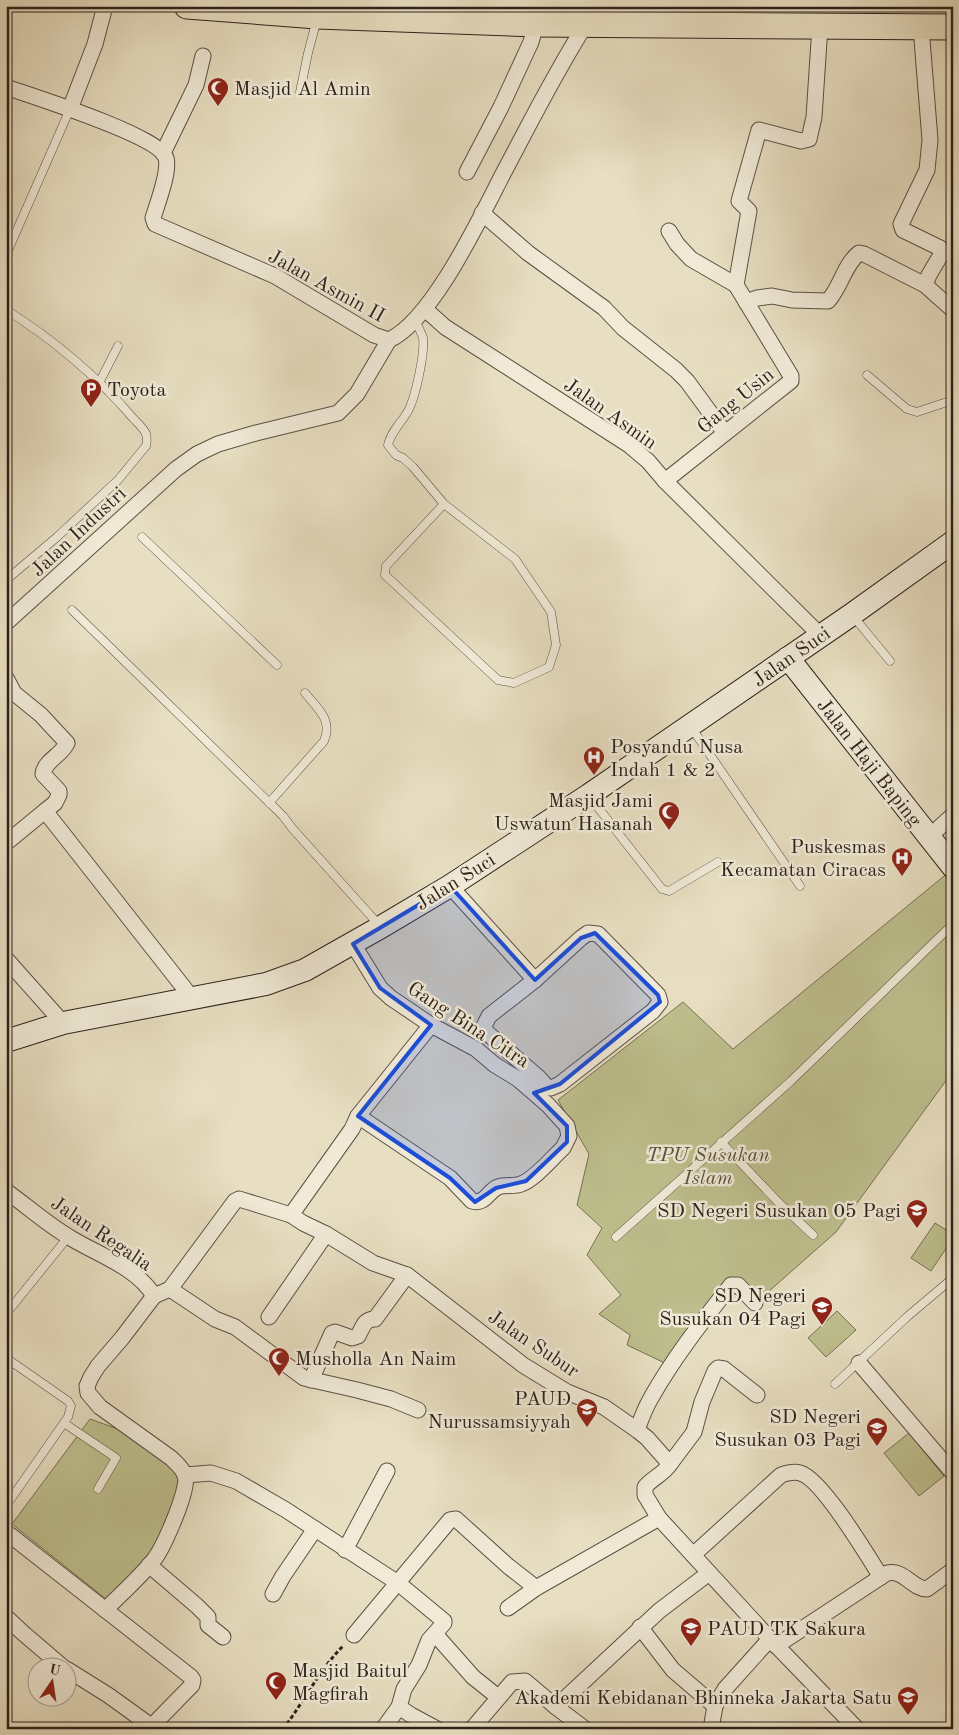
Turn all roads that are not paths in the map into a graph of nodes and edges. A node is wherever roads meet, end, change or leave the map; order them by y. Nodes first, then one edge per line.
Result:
1 (105, 6) edge
2 (187, 6) edge
3 (318, 16) junction
4 (536, 24) junction
5 (586, 24) junction
6 (820, 26) junction
7 (921, 27) junction
8 (953, 27) edge
9 (203, 56) dead end
10 (6, 88) edge
11 (300, 92) dead end
12 (70, 108) junction
13 (163, 153) junction
14 (467, 172) dead end
15 (482, 213) junction
16 (669, 231) dead end
17 (6, 255) edge
18 (925, 285) junction
19 (736, 286) junction
20 (746, 302) junction
21 (6, 310) edge
22 (953, 310) edge
23 (420, 314) junction
24 (389, 340) junction
25 (118, 346) dead end
26 (866, 375) dead end
27 (100, 383) junction
28 (953, 400) edge
29 (725, 433) junction
30 (665, 481) junction
31 (444, 504) junction
32 (142, 536) dead end
33 (953, 542) edge
34 (6, 580) edge
35 (72, 610) dead end
36 (851, 615) junction
37 (6, 623) edge
38 (820, 635) junction
39 (788, 658) junction
40 (890, 661) dead end
41 (277, 665) dead end
42 (6, 678) edge
43 (306, 693) dead end
44 (690, 725) junction
45 (588, 795) junction
46 (269, 803) junction
47 (45, 811) junction
48 (953, 815) edge
49 (929, 837) junction
50 (6, 843) edge
51 (718, 862) dead end
52 (953, 867) edge
53 (450, 886) junction
54 (800, 886) dead end
55 (953, 924) edge
56 (381, 928) junction
57 (353, 944) junction
58 (6, 958) edge
59 (536, 980) junction
60 (192, 998) junction
61 (63, 1023) junction
62 (432, 1025) junction
63 (6, 1041) edge
64 (514, 1056) junction
65 (504, 1070) junction
66 (358, 1116) junction
67 (721, 1142) junction
68 (6, 1191) edge
69 (291, 1215) junction
70 (326, 1234) junction
71 (813, 1235) dead end
72 (68, 1237) junction
73 (616, 1237) dead end
74 (407, 1275) junction
75 (953, 1278) edge
76 (170, 1289) junction
77 (154, 1296) junction
78 (755, 1303) dead end
79 (6, 1314) edge
80 (269, 1317) dead end
81 (6, 1358) edge
82 (859, 1363) junction
83 (311, 1380) junction
84 (836, 1384) dead end
85 (758, 1395) dead end
86 (418, 1410) dead end
87 (64, 1423) junction
88 (637, 1430) junction
89 (670, 1464) junction
90 (387, 1471) dead end
91 (953, 1473) edge
92 (185, 1475) junction
93 (98, 1488) dead end
94 (8, 1503) dead end
95 (659, 1518) junction
96 (315, 1529) junction
97 (6, 1535) edge
98 (345, 1550) junction
99 (692, 1555) junction
100 (149, 1566) junction
101 (953, 1570) edge
102 (709, 1573) junction
103 (881, 1577) junction
104 (398, 1583) junction
105 (536, 1588) junction
106 (274, 1594) dead end
107 (508, 1608) dead end
108 (105, 1610) junction
109 (6, 1617) edge
110 (640, 1628) junction
111 (435, 1634) junction
112 (354, 1635) road end
113 (223, 1637) dead end
114 (773, 1642) junction
115 (53, 1658) edge
116 (78, 1676) edge
117 (498, 1697) junction
118 (715, 1706) junction
119 (399, 1707) junction
120 (556, 1707) junction
121 (150, 1728) edge
122 (383, 1729) edge
123 (437, 1729) edge
124 (472, 1729) edge
125 (584, 1729) edge
126 (711, 1729) edge
127 (857, 1729) edge

1 - 12 street
2 - 3 main road
3 - 4 main road
3 - 11 lane
4 - 5 main road
4 - 14 street
5 - 6 main road
5 - 15 street, Jalan Asmin II
6 - 7 main road
6 - 19 street
7 - 8 main road
7 - 18 street
9 - 13 street
10 - 12 street
12 - 13 street
12 - 17 lane
13 - 24 street, Jalan Asmin II
15 - 23 street, Jalan Asmin II
15 - 29 street
16 - 19 street
18 - 20 street
18 - 22 street
19 - 20 street, Gang Usin
20 - 29 street, Gang Usin
21 - 27 lane
23 - 24 street, Jalan Asmin II
23 - 30 street, Jalan Asmin
23 - 31 lane
24 - 37 street, Jalan Industri
25 - 27 lane
26 - 28 lane
27 - 34 lane
29 - 30 street, Gang Usin
30 - 38 street, Jalan Asmin
31 - 31 lane
32 - 41 lane
33 - 36 street, Jalan Suci
35 - 46 lane
36 - 38 street, Jalan Suci
36 - 40 lane
38 - 39 street, Jalan Suci
39 - 44 street, Jalan Suci
39 - 49 street, Jalan Haji Baping
42 - 47 street
43 - 46 lane
44 - 45 street, Jalan Suci
44 - 54 lane
45 - 51 lane
45 - 53 street, Jalan Suci
46 - 56 lane
47 - 50 street
47 - 60 street
48 - 49 street
49 - 52 street, Jalan Haji Baping
53 - 56 street, Jalan Suci
53 - 59 street
55 - 67 lane
56 - 57 street, Jalan Suci
57 - 60 street, Jalan Suci
57 - 62 street, Gang Bina Citra
58 - 61 street
59 - 64 street
59 - 64 street
60 - 61 street, Jalan Suci
61 - 63 street, Jalan Suci
62 - 65 street, Gang Bina Citra
62 - 66 street
64 - 65 street
65 - 66 street, Gang Bina Citra
66 - 69 street
67 - 71 lane
67 - 73 lane
68 - 72 street, Jalan Regalia
69 - 70 street, Jalan Subur
69 - 76 street, Jalan Subur
70 - 74 street, Jalan Subur
70 - 80 street
72 - 77 street, Jalan Regalia
72 - 79 lane
74 - 83 street
74 - 88 street, Jalan Subur
75 - 82 lane
76 - 77 street
76 - 83 street
77 - 92 street, Jalan Regalia
78 - 88 street
81 - 87 lane
82 - 84 lane
82 - 91 street
83 - 86 street
85 - 89 street
87 - 93 lane
87 - 94 lane
88 - 89 street, Jalan Subur
89 - 95 street
90 - 98 street
92 - 96 street
92 - 100 street
95 - 99 street
95 - 105 street
96 - 98 street
96 - 106 street
97 - 108 street
98 - 104 street
99 - 102 street
99 - 103 street
100 - 108 street
100 - 113 street
101 - 103 street
102 - 110 street
102 - 114 street
103 - 114 street
104 - 105 street
104 - 111 street
104 - 112 street
105 - 107 street
108 - 121 street
109 - 115 street
110 - 118 street
110 - 120 street
111 - 117 street
111 - 119 street
114 - 118 street
114 - 127 street
116 - 121 street
117 - 120 street
117 - 124 street
118 - 126 street
119 - 122 street
119 - 123 street
120 - 125 street

